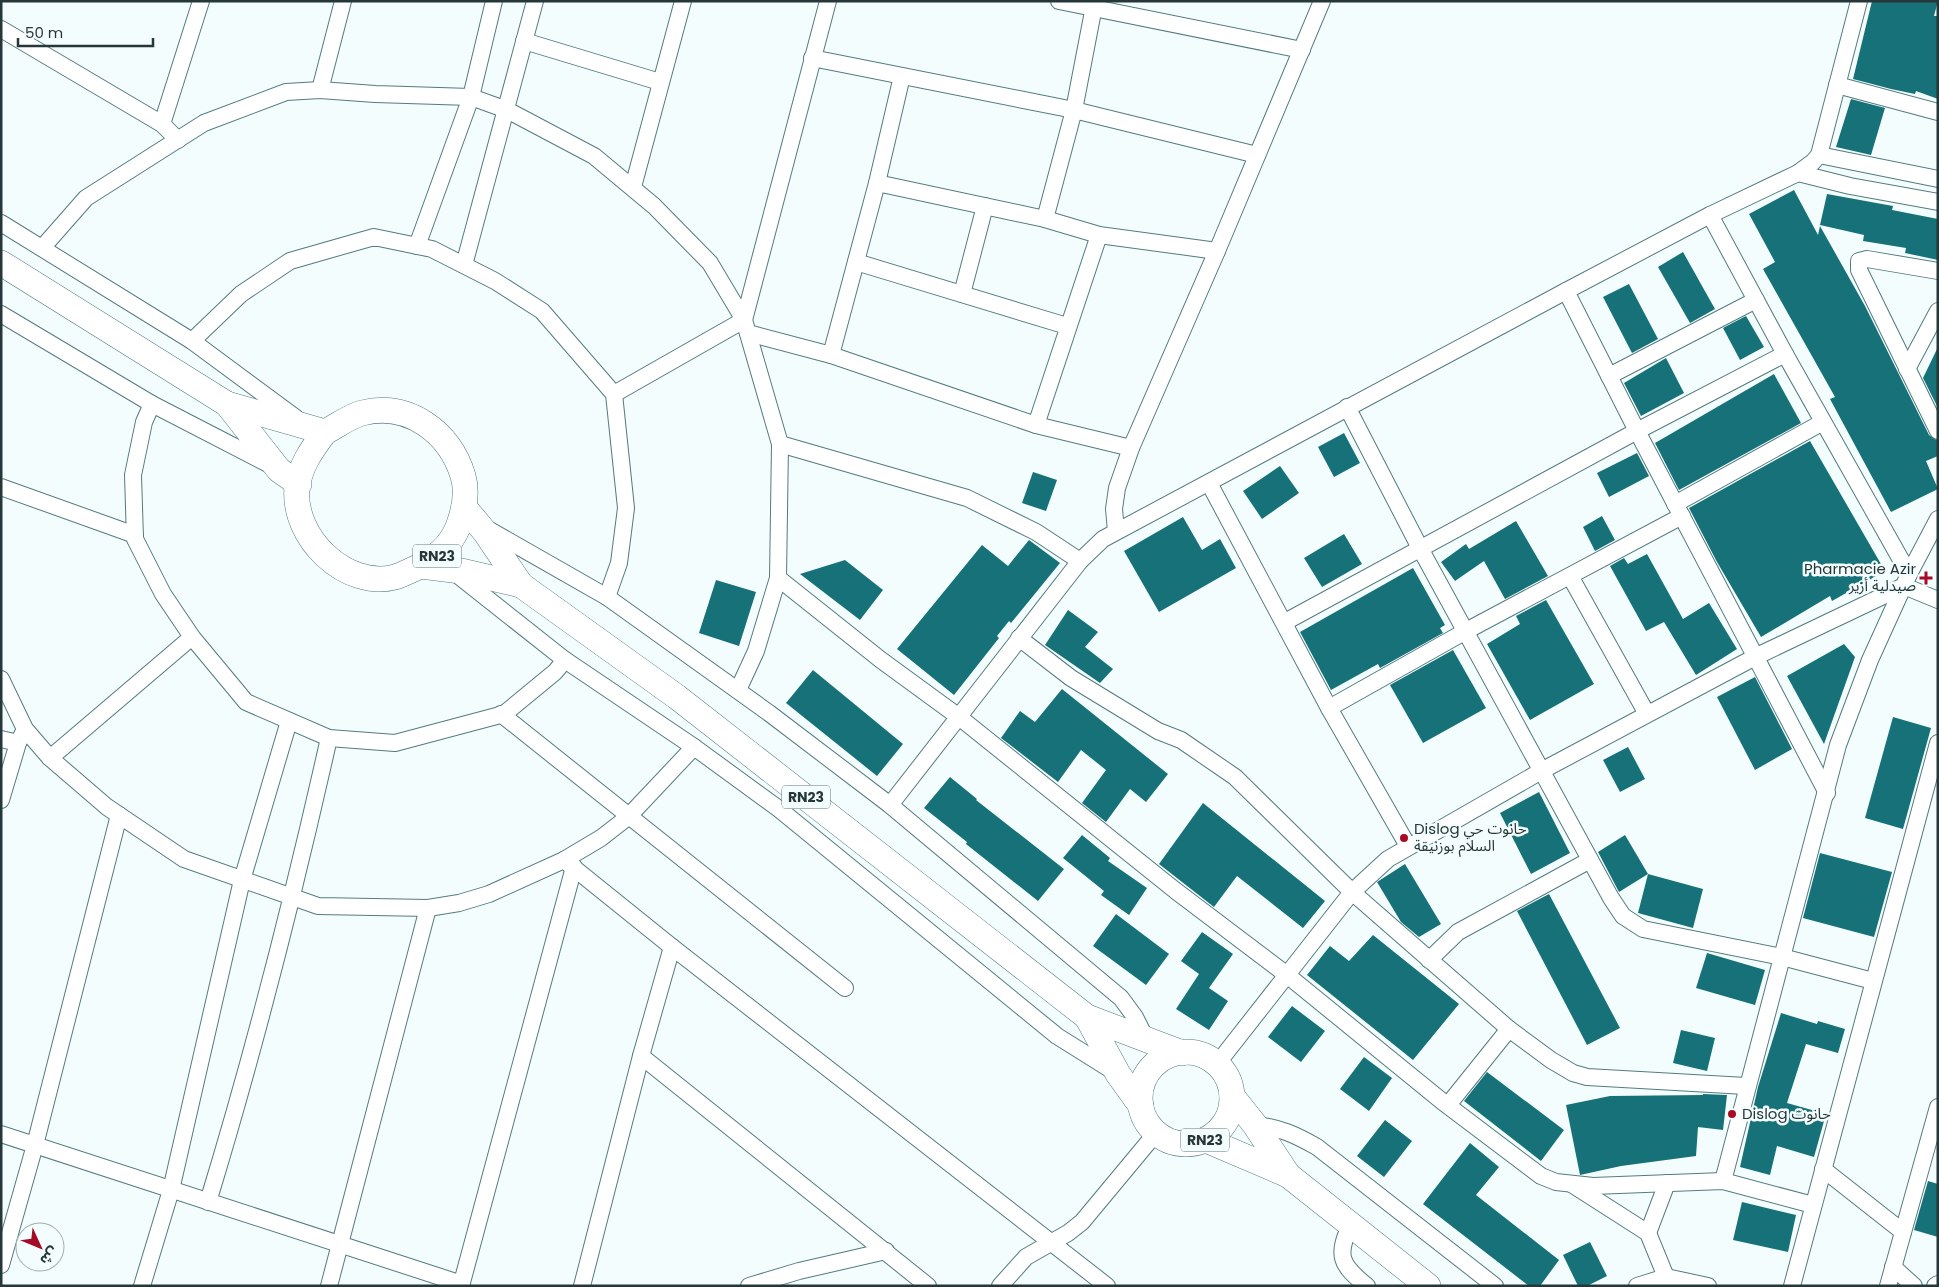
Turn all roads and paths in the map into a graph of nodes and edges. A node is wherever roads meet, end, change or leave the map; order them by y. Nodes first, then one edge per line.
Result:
1 (201, 1) edge
2 (342, 1) edge
3 (494, 1) edge
4 (535, 1) edge
5 (683, 1) edge
6 (828, 1) edge
7 (1059, 1) edge
8 (1322, 1) edge
9 (1859, 1) edge
10 (1095, 5) edge
11 (1, 29) edge
12 (524, 41) junction
13 (1302, 50) junction
14 (812, 58) junction
15 (902, 76) junction
16 (660, 82) junction
17 (1837, 85) junction
18 (320, 90) junction
19 (471, 97) junction
20 (507, 110) junction
21 (1074, 110) junction
22 (1938, 112) edge
23 (162, 124) junction
24 (178, 140) junction
25 (1257, 154) junction
26 (1819, 155) junction
27 (1798, 173) junction
28 (1938, 179) edge
29 (877, 183) junction
30 (633, 187) junction
31 (1938, 202) edge
32 (985, 206) junction
33 (1710, 215) junction
34 (1045, 219) junction
35 (1, 223) edge
36 (1099, 235) junction
37 (417, 246) junction
38 (42, 248) junction
39 (1217, 251) junction
40 (856, 262) junction
41 (1, 263) edge
42 (464, 265) junction
43 (1938, 271) edge
44 (1566, 291) junction
45 (962, 294) junction
46 (1756, 300) junction
47 (1938, 311) edge
48 (1, 314) edge
49 (1067, 326) junction
50 (746, 327) junction
51 (192, 341) junction
52 (1785, 354) junction
53 (831, 355) junction
54 (1907, 369) junction
55 (1609, 376) junction
56 (614, 394) junction
57 (152, 404) junction
58 (227, 404) junction
59 (1347, 407) junction
60 (1823, 422) junction
61 (1036, 425) junction
62 (314, 428) junction
63 (1637, 431) junction
64 (1938, 431) edge
65 (780, 444) junction
66 (1131, 448) junction
67 (289, 477) junction
68 (1209, 483) junction
69 (1, 487) edge
70 (1679, 510) junction
71 (471, 515) junction
72 (1938, 519) edge
73 (1116, 531) junction
74 (135, 535) junction
75 (1421, 550) junction
76 (1080, 561) junction
77 (420, 566) junction
78 (451, 570) junction
79 (1570, 576) junction
80 (778, 578) junction
81 (1907, 580) junction
82 (521, 585) junction
83 (607, 597) junction
84 (1938, 600) edge
85 (1285, 622) junction
86 (1466, 631) junction
87 (192, 638) junction
88 (1019, 638) junction
89 (1756, 656) junction
90 (566, 660) junction
91 (1, 679) edge
92 (738, 690) junction
93 (1329, 708) junction
94 (501, 714) junction
95 (1647, 714) junction
96 (959, 717) junction
97 (288, 721) junction
98 (22, 736) junction
99 (329, 738) junction
100 (1, 739) edge
101 (1938, 743) edge
102 (694, 747) junction
103 (50, 758) junction
104 (1543, 770) junction
105 (1827, 793) junction
106 (1, 800) edge
107 (890, 805) junction
108 (118, 815) junction
109 (628, 817) junction
110 (1408, 846) junction
111 (1590, 860) junction
112 (569, 863) junction
113 (242, 880) junction
114 (1352, 892) junction
115 (293, 897) junction
116 (428, 908) junction
117 (672, 948) junction
118 (1782, 957) junction
119 (1430, 960) junction
120 (1287, 975) junction
121 (1873, 981) junction
122 (845, 988) dead end
123 (1087, 1017) junction
124 (1509, 1030) junction
125 (1146, 1037) junction
126 (1182, 1052) junction
127 (641, 1056) junction
128 (1217, 1064) junction
129 (1118, 1074) junction
130 (1746, 1086) junction
131 (1232, 1096) junction
132 (1448, 1105) junction
133 (1141, 1106) junction
134 (1938, 1107) edge
135 (1255, 1125) junction
136 (1156, 1133) junction
137 (1, 1134) edge
138 (1206, 1140) junction
139 (35, 1145) junction
140 (1823, 1169) junction
141 (1288, 1175) junction
142 (1723, 1181) junction
143 (1668, 1183) junction
144 (1573, 1186) junction
145 (171, 1190) junction
146 (208, 1202) junction
147 (1813, 1205) junction
148 (1351, 1224) junction
149 (1904, 1232) junction
150 (1648, 1233) junction
151 (1052, 1242) junction
152 (341, 1245) junction
153 (886, 1252) junction
154 (1, 1265) edge
155 (1893, 1267) junction
156 (1666, 1277) junction
157 (462, 1285) edge
158 (142, 1286) edge
159 (329, 1286) edge
160 (582, 1286) edge
161 (749, 1286) edge
162 (928, 1286) edge
163 (1000, 1286) edge
164 (1107, 1286) edge
165 (1367, 1286) edge
166 (1428, 1286) edge
167 (1495, 1286) edge
168 (1637, 1286) edge
169 (1708, 1286) edge
170 (1792, 1286) edge
171 (1888, 1286) edge
172 (1914, 1286) edge

1 - 23 street
2 - 18 street
3 - 19 street
4 - 12 street
5 - 16 street
6 - 14 street
7 - 10 street
8 - 13 street
9 - 17 street
10 - 13 street
10 - 21 street
11 - 23 street
12 - 16 street
12 - 20 street
13 - 25 street
14 - 15 street
14 - 50 street
15 - 21 street
15 - 29 street
16 - 30 street
17 - 22 street
17 - 26 street
18 - 19 street
18 - 24 street
19 - 20 street
19 - 37 street
20 - 30 street
20 - 42 street
21 - 25 street
21 - 34 street
23 - 24 street
24 - 38 street
25 - 39 street
26 - 27 street
26 - 28 street
27 - 31 street
27 - 33 street
29 - 32 street
29 - 40 street
30 - 50 street
32 - 34 street
32 - 45 street
33 - 44 street
33 - 46 street
34 - 36 street
35 - 38 street
36 - 39 street
36 - 49 street
37 - 42 street
37 - 51 street
38 - 51 street
39 - 66 street
40 - 45 street
40 - 53 street
41 - 58 main road
42 - 56 street
43 - 54 street
44 - 55 street
44 - 59 street
45 - 49 street
46 - 52 street
46 - 55 street
47 - 54 street
48 - 57 street
49 - 61 street
50 - 53 street
50 - 56 street
50 - 65 street
51 - 62 street
52 - 60 street
52 - 63 street
53 - 61 street
54 - 64 street
55 - 63 street
56 - 83 street
57 - 67 street
57 - 74 street
58 - 62 main road
58 - 67 main road
59 - 68 street
59 - 75 street
60 - 70 street
60 - 81 street
61 - 66 street
62 - 67 main road, RN23
62 - 71 main road, RN23
63 - 70 street
63 - 75 street
65 - 76 street
65 - 80 street
66 - 73 street
67 - 77 main road, RN23
68 - 73 street
68 - 85 street
69 - 74 street
70 - 79 street
70 - 89 street
71 - 77 main road, RN23
71 - 82 main road, RN23
71 - 83 street
72 - 81 street
73 - 76 street
74 - 87 street
75 - 85 street
75 - 86 street
76 - 88 street
77 - 78 main road, RN23
78 - 82 main road, RN23
78 - 90 street
79 - 86 street
79 - 95 street
80 - 92 street
80 - 96 street
81 - 84 street
81 - 89 street
81 - 105 street
82 - 123 main road, RN23
83 - 92 street
85 - 93 street
86 - 93 street
86 - 104 street
87 - 97 street
87 - 103 street
88 - 96 street
88 - 114 street
89 - 95 street
89 - 105 street
90 - 94 street
90 - 102 street
91 - 98 street
92 - 107 street
93 - 110 street
94 - 99 street
94 - 109 street
95 - 104 street
96 - 107 street
96 - 120 street
97 - 99 street
97 - 113 street
98 - 100 street
98 - 103 street
98 - 106 street
99 - 115 street
101 - 121 street
102 - 109 street
102 - 129 street
103 - 108 street
104 - 110 street
104 - 111 street
105 - 118 street
107 - 125 street
108 - 113 street
108 - 139 street
109 - 112 street
109 - 122 street
110 - 114 street
111 - 118 street
111 - 119 street
112 - 116 street
112 - 117 street
112 - 157 street
113 - 115 street
113 - 145 street
114 - 119 street
114 - 120 street
115 - 116 street
115 - 146 street
116 - 152 street
117 - 127 street
117 - 151 street
118 - 121 street
118 - 130 street
119 - 124 street
120 - 128 street
120 - 132 street
121 - 140 street
123 - 125 main road, RN23
123 - 129 main road, RN23
124 - 130 street
124 - 132 street
125 - 126 main road, RN23
126 - 128 main road, RN23
126 - 133 main road
127 - 153 street
127 - 160 street
128 - 131 main road, RN23
129 - 133 main road, RN23
130 - 142 street
131 - 135 main road, RN23
131 - 138 main road, RN23
132 - 144 street
133 - 136 main road, RN23
134 - 149 street
135 - 141 main road, RN23
135 - 167 street
136 - 138 main road, RN23
136 - 151 street
137 - 139 street
138 - 141 main road, RN23
139 - 145 street
139 - 154 street
140 - 147 street
140 - 149 street
141 - 148 main road, RN23
142 - 143 street
142 - 147 street
143 - 144 street
143 - 150 street
144 - 150 street
145 - 146 street
145 - 158 street
146 - 152 street
147 - 170 street
148 - 165 street
148 - 166 main road, RN23
149 - 155 street
150 - 156 street
151 - 163 street
151 - 164 street
152 - 157 street
152 - 159 street
153 - 161 street
153 - 162 street
155 - 171 street
155 - 172 street
156 - 168 street
156 - 169 street

